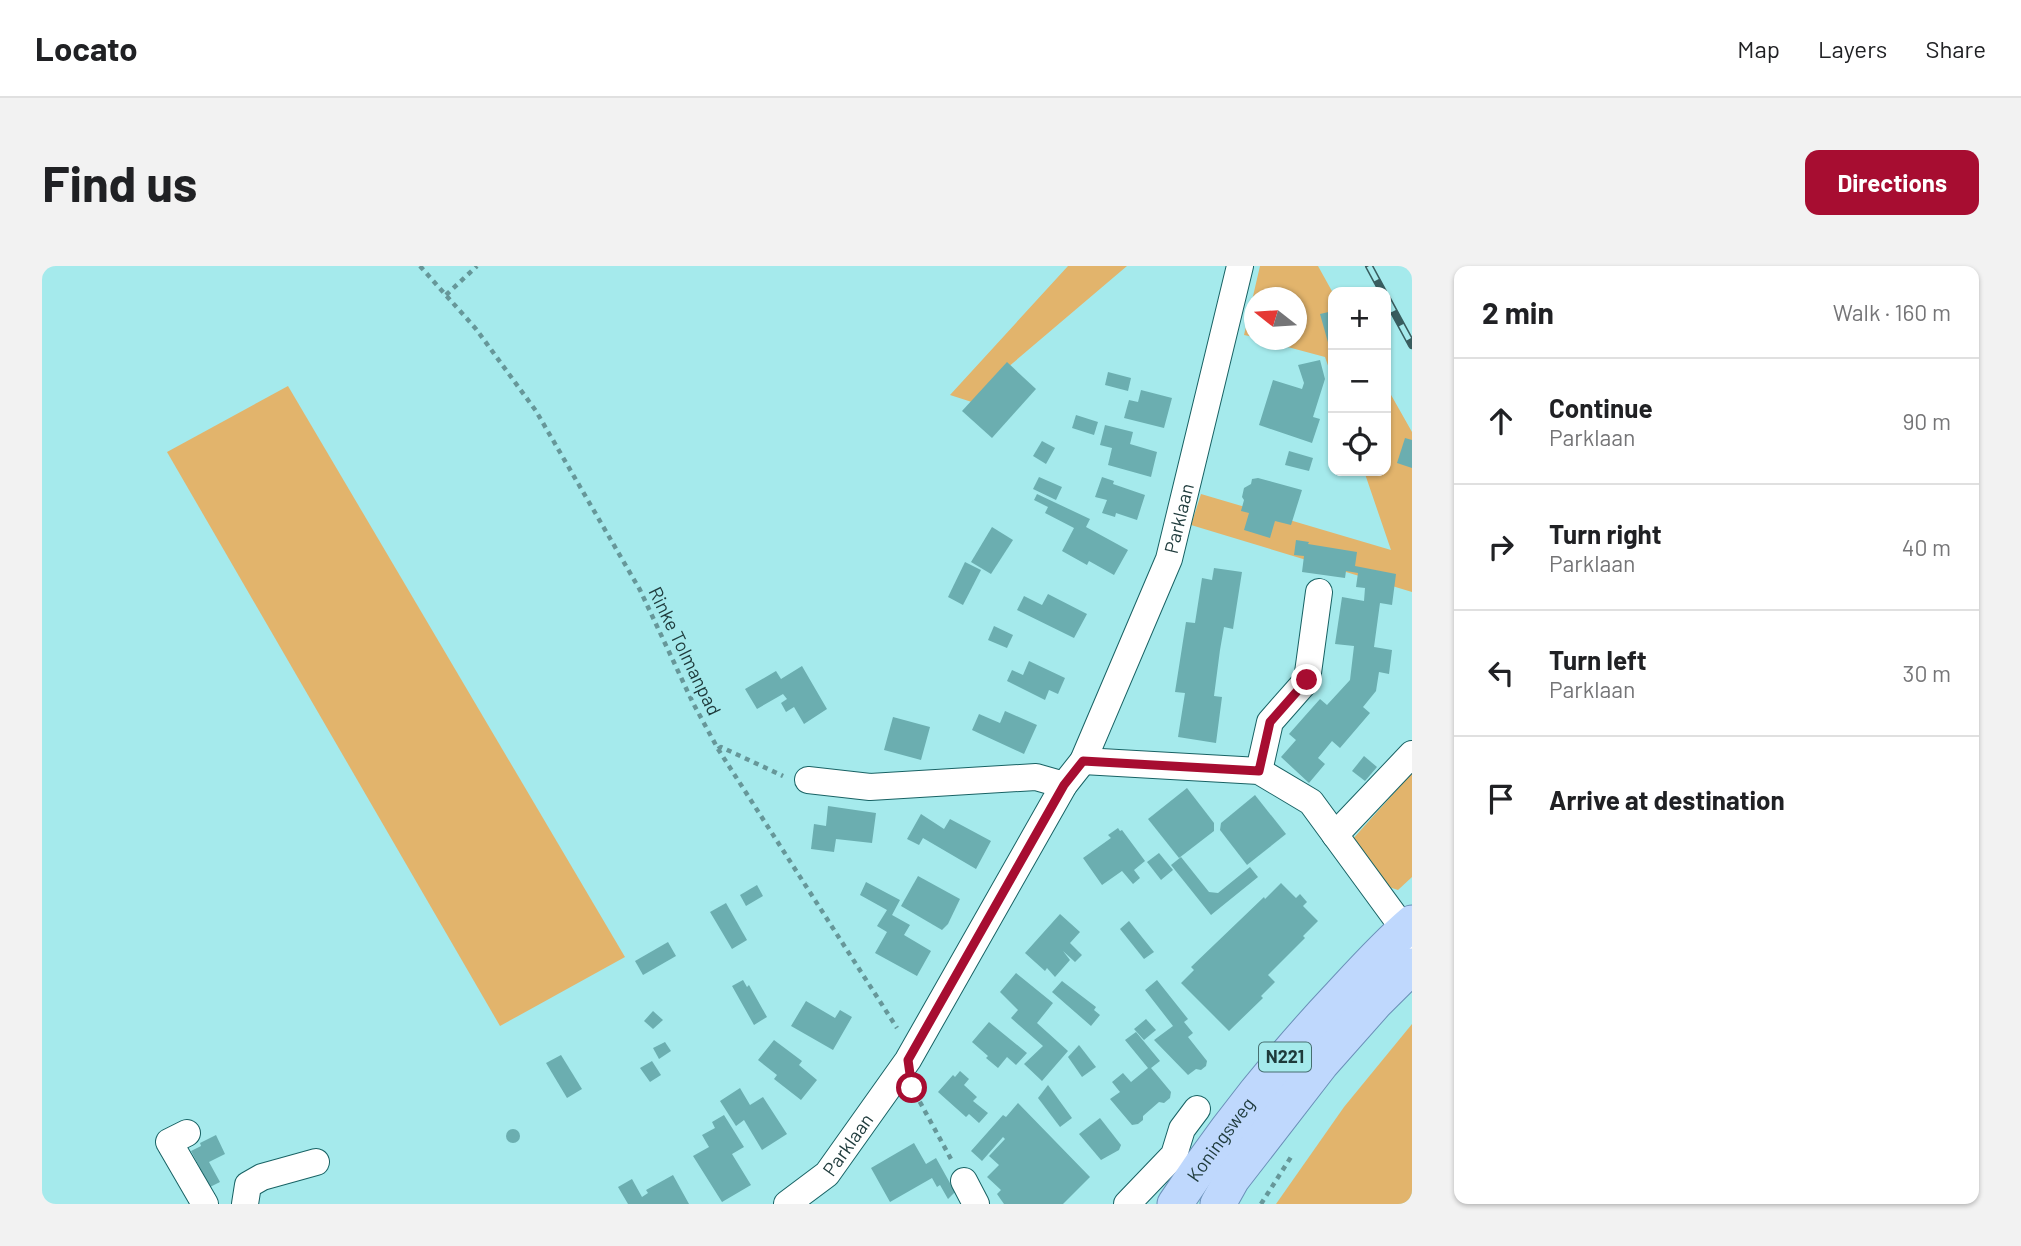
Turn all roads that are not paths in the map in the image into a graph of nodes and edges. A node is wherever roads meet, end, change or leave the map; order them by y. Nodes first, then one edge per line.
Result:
1 (1240, 266) edge
2 (1319, 592) dead end
3 (1412, 754) edge
4 (1083, 761) junction
5 (1259, 771) junction
6 (808, 780) road end
7 (1064, 785) junction
8 (1335, 835) junction
9 (1409, 931) edge
10 (1412, 967) edge
11 (1197, 1109) dead end
12 (187, 1133) dead end
13 (316, 1162) dead end
14 (201, 1200) edge
15 (245, 1204) edge
16 (787, 1204) edge
17 (1127, 1204) edge
18 (1175, 1204) edge
19 (1218, 1204) edge

1 - 4 street, Parklaan
2 - 5 street
3 - 8 street
4 - 5 street
4 - 7 street, Parklaan
5 - 8 street
6 - 7 street
7 - 16 street, Parklaan
8 - 9 street
9 - 18 main road, Koningsweg / N221
10 - 19 main road, Koningsweg / N221
11 - 17 street
12 - 14 street
13 - 15 street

